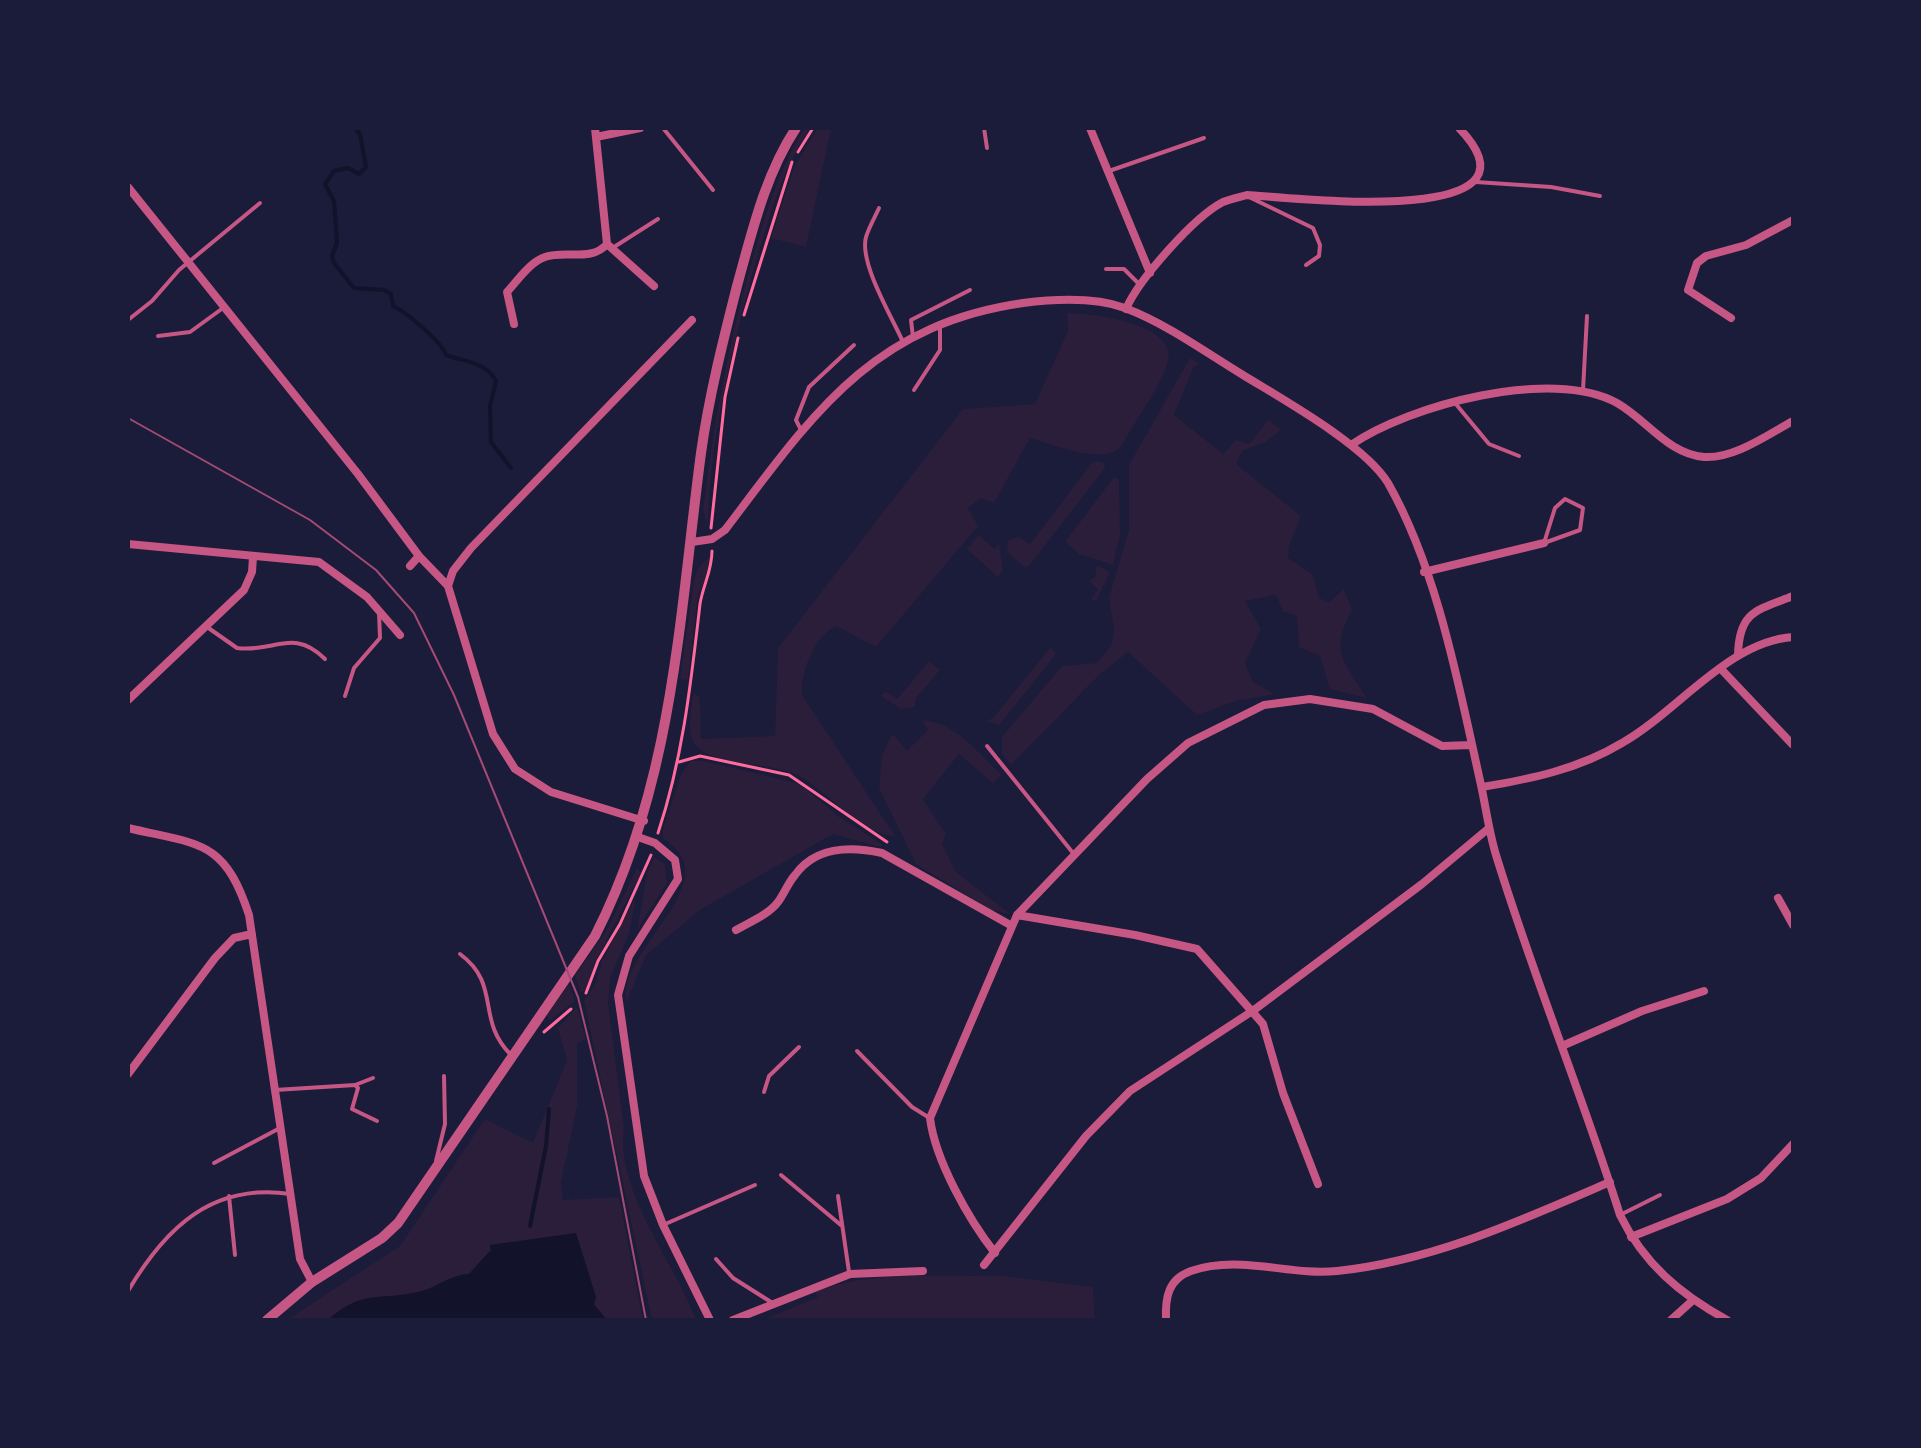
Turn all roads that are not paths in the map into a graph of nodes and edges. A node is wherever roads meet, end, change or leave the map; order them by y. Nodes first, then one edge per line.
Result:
1 (640, 128) edge
2 (663, 128) edge
3 (796, 128) edge
4 (984, 128) edge
5 (1090, 128) edge
6 (1459, 128) edge
7 (595, 132) edge
8 (1204, 138) dead end
9 (987, 148) dead end
10 (1109, 171) junction
11 (1476, 182) junction
12 (128, 187) edge
13 (713, 190) dead end
14 (1247, 195) junction
15 (1600, 196) dead end
16 (260, 203) dead end
17 (879, 208) dead end
18 (658, 219) dead end
19 (1793, 220) edge
20 (609, 246) junction
21 (187, 263) junction
22 (1306, 265) dead end
23 (1106, 269) dead end
24 (1150, 273) junction
25 (1140, 285) junction
26 (654, 286) dead end
27 (970, 290) dead end
28 (223, 308) junction
29 (1126, 309) junction
30 (1587, 316) dead end
31 (1731, 318) dead end
32 (128, 320) edge
33 (692, 320) dead end
34 (514, 324) dead end
35 (940, 325) junction
36 (158, 336) dead end
37 (913, 337) junction
38 (903, 342) junction
39 (854, 345) dead end
40 (914, 390) dead end
41 (1583, 390) junction
42 (1454, 401) junction
43 (1793, 421) edge
44 (801, 430) junction
45 (1351, 445) junction
46 (1519, 456) dead end
47 (692, 542) junction
48 (1544, 543) junction
49 (128, 544) edge
50 (419, 556) junction
51 (253, 557) junction
52 (410, 566) dead end
53 (1424, 572) junction
54 (448, 586) junction
55 (1793, 596) edge
56 (379, 611) junction
57 (205, 626) junction
58 (400, 635) dead end
59 (1793, 637) edge
60 (1738, 655) junction
61 (325, 659) dead end
62 (1721, 669) junction
63 (345, 696) dead end
64 (128, 700) edge
65 (1471, 745) junction
66 (1793, 745) edge
67 (987, 746) dead end
68 (1482, 787) junction
69 (644, 821) junction
70 (128, 828) edge
71 (1489, 828) junction
72 (638, 837) junction
73 (1075, 855) junction
74 (1778, 898) dead end
75 (1017, 915) junction
76 (1793, 925) edge
77 (1012, 926) junction
78 (736, 930) dead end
79 (252, 934) junction
80 (460, 954) dead end
81 (1704, 991) dead end
82 (1254, 1010) junction
83 (1562, 1046) junction
84 (799, 1047) dead end
85 (857, 1051) dead end
86 (513, 1056) junction
87 (128, 1074) edge
88 (444, 1076) dead end
89 (373, 1078) dead end
90 (355, 1085) junction
91 (275, 1090) junction
92 (764, 1092) dead end
93 (930, 1118) junction
94 (377, 1121) dead end
95 (280, 1128) junction
96 (1793, 1144) edge
97 (214, 1163) dead end
98 (433, 1175) junction
99 (781, 1175) dead end
100 (1610, 1182) junction
101 (1318, 1184) dead end
102 (755, 1185) dead end
103 (290, 1194) junction
104 (1660, 1195) dead end
105 (229, 1196) junction
106 (838, 1196) dead end
107 (1620, 1215) junction
108 (663, 1225) junction
109 (842, 1226) junction
110 (1631, 1237) junction
111 (995, 1253) junction
112 (235, 1255) dead end
113 (716, 1259) dead end
114 (984, 1265) dead end
115 (923, 1271) dead end
116 (850, 1274) junction
117 (312, 1282) junction
118 (128, 1291) edge
119 (1692, 1301) junction
120 (774, 1304) junction
121 (267, 1320) edge
122 (710, 1320) edge
123 (733, 1320) edge
124 (1166, 1320) edge
125 (1671, 1320) edge
126 (1727, 1320) edge

1 - 7 street
2 - 13 lane
3 - 47 street
4 - 9 lane
5 - 10 street
6 - 11 street
7 - 20 street
8 - 10 lane
10 - 24 street
11 - 14 street
11 - 15 lane
12 - 21 street
14 - 22 lane
14 - 24 street
16 - 21 lane
17 - 38 lane
18 - 20 lane
19 - 31 street
20 - 26 street
20 - 34 street
21 - 28 street
21 - 32 lane
23 - 25 lane
24 - 25 street
25 - 29 street
27 - 37 lane
28 - 36 lane
28 - 50 street
29 - 35 street
29 - 45 street
30 - 41 lane
33 - 54 street
35 - 37 street
35 - 40 lane
37 - 38 street
38 - 44 street
39 - 44 lane
41 - 42 street
41 - 43 street
42 - 45 street
42 - 46 lane
44 - 47 street
45 - 53 street
47 - 69 street
48 - 48 lane
48 - 53 street
49 - 51 street
50 - 52 street
50 - 54 street
51 - 56 street
51 - 57 street
53 - 65 street
54 - 69 street
55 - 60 street
56 - 58 street
56 - 63 lane
57 - 61 lane
57 - 64 street
59 - 60 street
60 - 62 street
62 - 66 street
62 - 68 street
65 - 68 street
65 - 73 street
67 - 73 lane
68 - 71 street
69 - 72 street
70 - 79 street
71 - 82 street
71 - 83 street
72 - 86 street
72 - 108 street
73 - 75 street
74 - 76 street
75 - 77 street
75 - 82 street
77 - 78 street
77 - 93 street
79 - 87 street
79 - 91 street
80 - 86 lane
81 - 83 street
82 - 101 street
82 - 111 street
83 - 100 street
84 - 92 lane
85 - 93 lane
86 - 98 street
88 - 98 lane
89 - 90 lane
90 - 91 lane
90 - 94 lane
91 - 95 street
93 - 111 street
95 - 97 lane
95 - 103 street
96 - 110 street
98 - 117 street
99 - 109 lane
100 - 107 street
100 - 124 street
102 - 108 lane
103 - 105 lane
103 - 117 street
104 - 107 lane
105 - 112 lane
105 - 118 lane
106 - 109 lane
107 - 110 street
108 - 122 street
109 - 116 lane
110 - 119 street
111 - 114 street
113 - 120 lane
115 - 116 street
116 - 120 street
117 - 121 street
119 - 125 street
119 - 126 street
120 - 123 street

